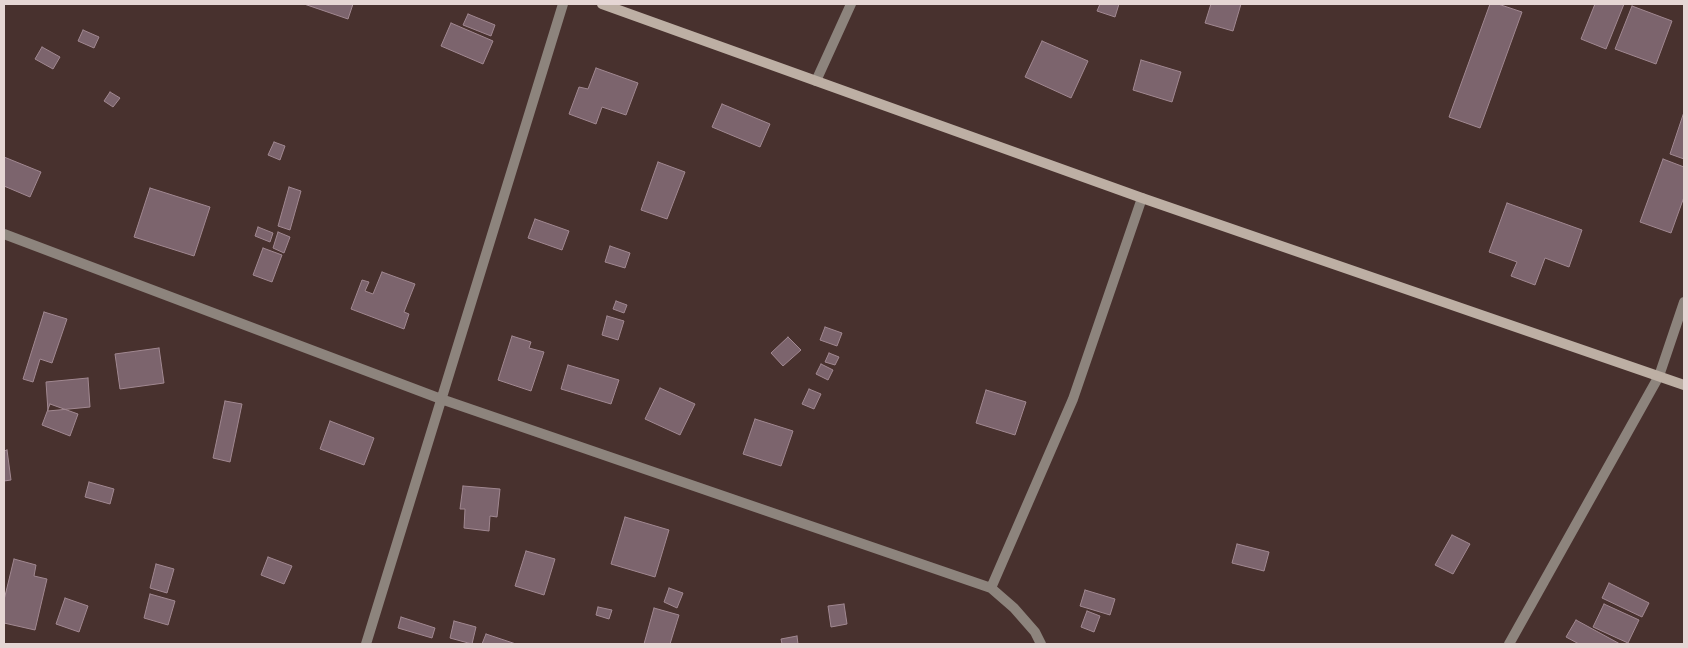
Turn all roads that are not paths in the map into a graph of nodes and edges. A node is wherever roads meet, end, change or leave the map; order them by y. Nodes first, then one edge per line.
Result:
1 (562, 4) edge
2 (602, 4) edge
3 (851, 4) edge
4 (816, 81) junction
5 (1142, 198) junction
6 (4, 234) edge
7 (1684, 302) edge
8 (1659, 376) junction
9 (1684, 385) edge
10 (441, 399) junction
11 (990, 588) junction
12 (366, 644) edge
13 (1041, 644) edge
14 (1508, 644) edge

1 - 10 street
2 - 4 street
3 - 4 street
4 - 5 street
5 - 8 street
5 - 11 street
6 - 10 street
7 - 8 street
8 - 9 street
8 - 14 street
10 - 11 street
10 - 12 street
11 - 13 street

